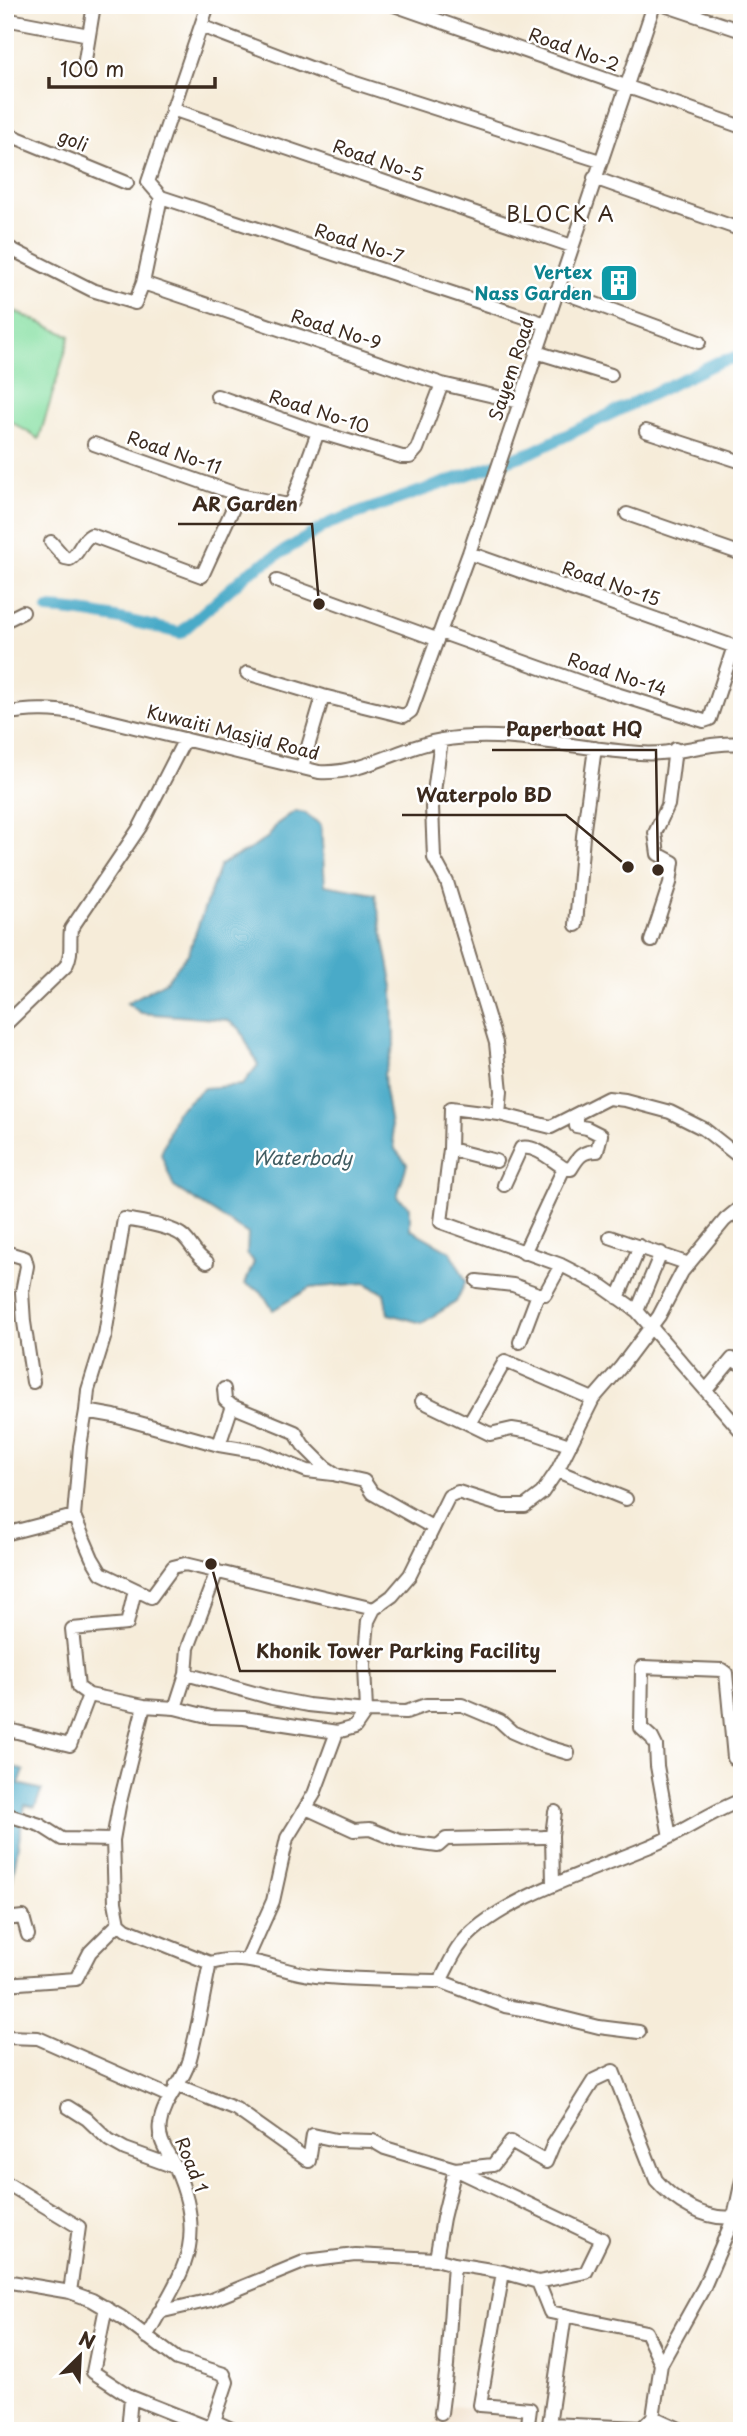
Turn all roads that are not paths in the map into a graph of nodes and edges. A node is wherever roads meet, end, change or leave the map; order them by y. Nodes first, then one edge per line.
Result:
1 (208, 5) edge
2 (394, 5) edge
3 (654, 5) edge
4 (664, 5) edge
5 (93, 11) dead end
6 (5, 19) edge
7 (201, 26) junction
8 (742, 31) edge
9 (89, 35) junction
10 (84, 66) dead end
11 (625, 87) junction
12 (172, 108) junction
13 (742, 127) edge
14 (5, 132) edge
15 (600, 161) junction
16 (594, 178) junction
17 (127, 183) dead end
18 (162, 197) junction
19 (742, 230) edge
20 (5, 246) edge
21 (572, 246) junction
22 (143, 284) junction
23 (557, 290) junction
24 (546, 324) junction
25 (699, 342) dead end
26 (536, 352) junction
27 (611, 375) dead end
28 (442, 384) junction
29 (217, 396) dead end
30 (520, 402) junction
31 (646, 431) dead end
32 (318, 432) junction
33 (94, 444) dead end
34 (742, 462) edge
35 (239, 495) junction
36 (627, 514) dead end
37 (51, 542) dead end
38 (469, 553) junction
39 (742, 554) edge
40 (277, 581) dead end
41 (23, 612) dead end
42 (5, 621) edge
43 (438, 635) junction
44 (738, 648) edge
45 (247, 673) dead end
46 (323, 696) junction
47 (5, 714) edge
48 (185, 739) junction
49 (441, 740) junction
50 (742, 744) edge
51 (595, 748) junction
52 (676, 749) junction
53 (302, 767) junction
54 (576, 925) dead end
55 (652, 942) dead end
56 (5, 1025) edge
57 (499, 1114) junction
58 (576, 1115) junction
59 (450, 1149) junction
60 (742, 1159) edge
61 (496, 1161) dead end
62 (564, 1168) junction
63 (504, 1185) dead end
64 (742, 1206) edge
65 (610, 1237) dead end
66 (640, 1246) junction
67 (5, 1252) edge
68 (524, 1253) junction
69 (661, 1253) junction
70 (207, 1262) dead end
71 (689, 1264) junction
72 (561, 1265) junction
73 (477, 1281) dead end
74 (538, 1294) junction
75 (618, 1298) junction
76 (637, 1311) junction
77 (651, 1327) junction
78 (520, 1342) dead end
79 (742, 1365) edge
80 (33, 1382) dead end
81 (224, 1389) dead end
82 (706, 1389) junction
83 (593, 1399) junction
84 (422, 1401) dead end
85 (232, 1406) junction
86 (86, 1410) junction
87 (742, 1410) edge
88 (730, 1417) junction
89 (469, 1424) junction
90 (742, 1432) edge
91 (219, 1445) junction
92 (569, 1445) junction
93 (557, 1471) junction
94 (337, 1475) junction
95 (626, 1499) dead end
96 (75, 1516) junction
97 (432, 1527) junction
98 (5, 1534) edge
99 (218, 1570) junction
100 (135, 1590) junction
101 (374, 1609) junction
102 (186, 1674) junction
103 (89, 1695) junction
104 (144, 1706) junction
105 (175, 1708) junction
106 (366, 1711) junction
107 (5, 1729) edge
108 (337, 1732) junction
109 (568, 1753) dead end
110 (734, 1758) dead end
111 (742, 1800) edge
112 (306, 1808) junction
113 (555, 1812) dead end
114 (5, 1814) edge
115 (552, 1835) junction
116 (670, 1837) junction
117 (113, 1840) junction
118 (553, 1884) junction
119 (5, 1919) edge
120 (119, 1923) junction
121 (28, 1935) dead end
122 (247, 1959) junction
123 (210, 1963) junction
124 (440, 1982) junction
125 (5, 1984) edge
126 (639, 2032) dead end
127 (5, 2037) edge
128 (173, 2091) junction
129 (68, 2107) dead end
130 (175, 2167) junction
131 (455, 2169) junction
132 (742, 2180) edge
133 (5, 2182) edge
134 (734, 2217) junction
135 (436, 2259) junction
136 (454, 2264) junction
137 (503, 2272) junction
138 (5, 2281) edge
139 (538, 2282) junction
140 (70, 2292) junction
141 (106, 2307) junction
142 (159, 2312) junction
143 (565, 2315) junction
144 (146, 2337) junction
145 (661, 2364) junction
146 (131, 2397) junction
147 (441, 2413) dead end
148 (653, 2417) junction
149 (214, 2421) junction
150 (642, 2429) edge
151 (128, 2431) edge
152 (236, 2431) edge
153 (527, 2431) edge
154 (684, 2431) edge

1 - 7 street
2 - 11 street, Road No-2
3 - 11 street, Sayem Road
4 - 8 street
5 - 9 street
6 - 9 street
7 - 12 street
7 - 15 street
9 - 10 street
11 - 13 street, Road No-2
11 - 15 street, Sayem Road
12 - 18 street
12 - 21 street, Road No-5
14 - 17 street, goli
15 - 16 street, Sayem Road
16 - 19 street
16 - 21 street, Sayem Road
18 - 22 street
18 - 24 street, Road No-7
20 - 22 street
21 - 23 street, Sayem Road
22 - 28 street, Road No-9
23 - 24 street, Sayem Road
23 - 25 street
24 - 26 street, Sayem Road
26 - 27 street
26 - 30 street, Sayem Road
28 - 30 street, Road No-9
28 - 32 street, Road No-10
29 - 32 street, Road No-10
30 - 38 street, Sayem Road
31 - 34 street
32 - 35 street, Road No-11
33 - 35 street, Road No-11
35 - 37 street
36 - 39 street
38 - 43 street, Sayem Road
38 - 44 street, Road No-15
40 - 43 street
41 - 42 street
43 - 44 street, Road No-14
43 - 46 street, Sayem Road
45 - 46 street
46 - 53 street
47 - 48 street, Kuwaiti Masjid Road
48 - 53 street, Kuwaiti Masjid Road
48 - 56 street
49 - 51 street, Kuwaiti Masjid Road
49 - 53 street, Kuwaiti Masjid Road
49 - 57 street
50 - 52 street, Kuwaiti Masjid Road
51 - 52 street, Kuwaiti Masjid Road
51 - 54 street
52 - 55 street
57 - 58 street
57 - 59 street
58 - 60 street
58 - 62 street
59 - 61 street
59 - 68 street
62 - 63 street
62 - 68 street
64 - 71 street
65 - 66 street
66 - 69 street
66 - 75 street
67 - 80 street
68 - 72 street
69 - 71 street
69 - 76 street
70 - 86 street
71 - 77 street
72 - 74 street
72 - 75 street
73 - 74 street
74 - 78 street
75 - 76 street
76 - 77 street
77 - 82 street
77 - 83 street
79 - 82 street
81 - 85 street
82 - 88 street
83 - 89 street
83 - 92 street
84 - 89 street
85 - 91 street
85 - 94 street
86 - 91 street
86 - 96 street
87 - 88 street
88 - 90 street
89 - 92 street
91 - 94 street
92 - 93 street
93 - 95 street
93 - 97 street
94 - 97 street
96 - 98 street
96 - 100 street
97 - 101 street
99 - 100 street
99 - 101 street
99 - 102 street
100 - 103 street
101 - 106 street
102 - 105 street
102 - 106 street
103 - 104 street
103 - 107 street
104 - 105 street
104 - 117 street
105 - 108 street
106 - 108 street
106 - 109 street
108 - 112 street
110 - 116 street
111 - 116 street
112 - 115 street
112 - 122 street
113 - 115 street
114 - 117 street
115 - 118 street
116 - 118 street
117 - 120 street
118 - 124 street
119 - 121 street
120 - 123 street
120 - 125 street
122 - 123 street
122 - 124 street
123 - 128 street, Road 1
124 - 126 street
127 - 128 street
128 - 130 street, Road 1
128 - 131 street
129 - 130 street
130 - 142 street, Road 1
131 - 134 street
131 - 135 street
131 - 139 street
132 - 134 street
133 - 140 street
134 - 145 street
135 - 136 street
135 - 142 street
136 - 137 street
136 - 147 street
137 - 139 street
137 - 153 street
138 - 140 street
139 - 143 street
140 - 141 street
141 - 144 street
141 - 146 street
142 - 144 street, Road 1
143 - 145 street
143 - 150 street
144 - 149 street
145 - 148 street
146 - 149 street
146 - 151 street
148 - 150 street
148 - 154 street
149 - 152 street

